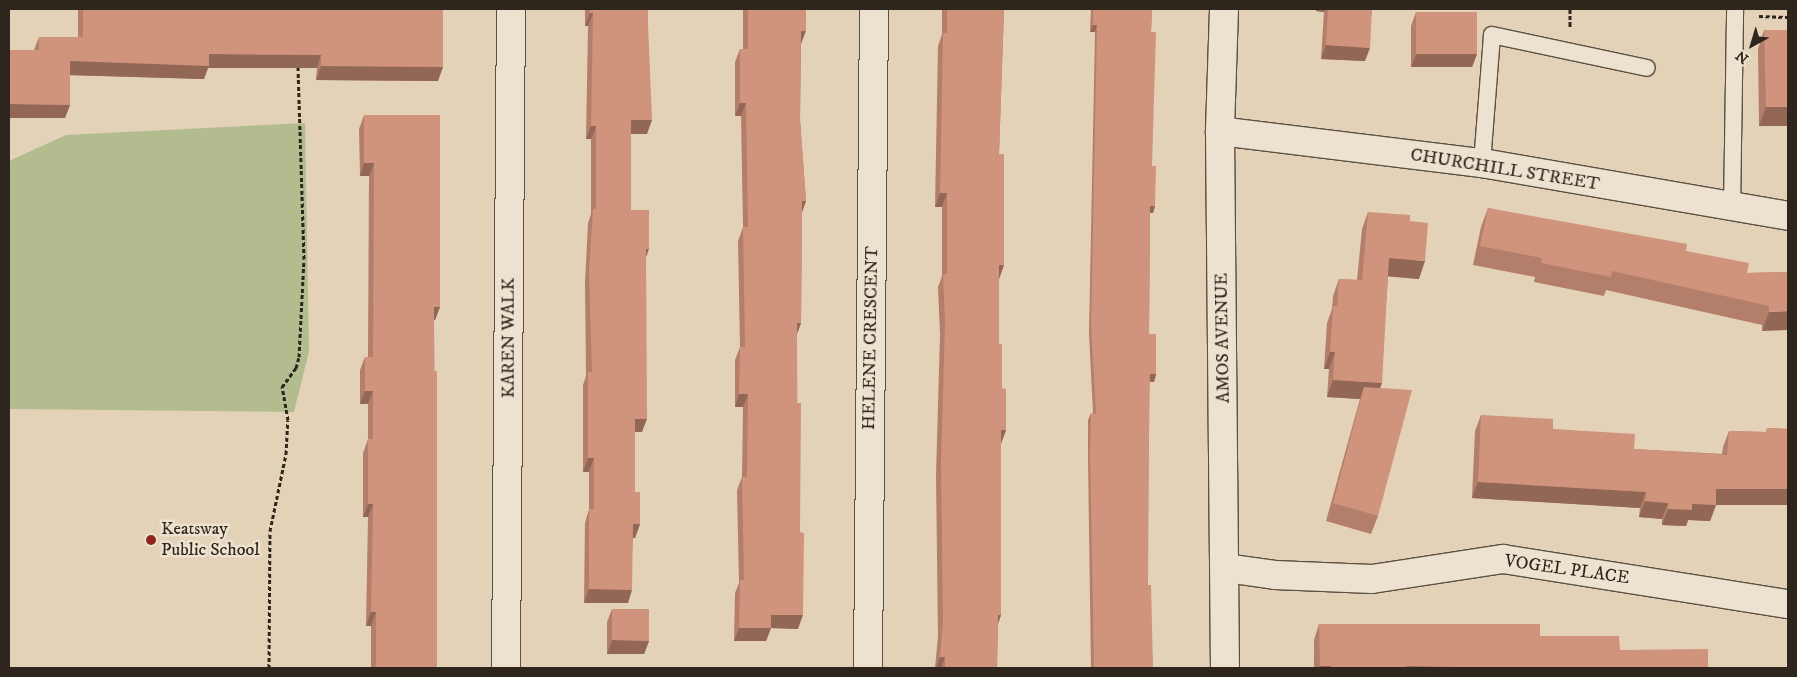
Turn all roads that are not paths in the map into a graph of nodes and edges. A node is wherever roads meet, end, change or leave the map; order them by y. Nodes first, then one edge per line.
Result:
1 (511, 9) edge
2 (874, 9) edge
3 (1224, 9) edge
4 (1736, 12) edge
5 (1647, 68) dead end
6 (1220, 132) junction
7 (1482, 163) junction
8 (1732, 208) junction
9 (1788, 216) edge
10 (1226, 568) junction
11 (1788, 604) edge
12 (506, 668) edge
13 (868, 668) edge
14 (1226, 668) edge

1 - 12 street, KAREN WALK
2 - 13 street, HELENE CRESCENT
3 - 6 street, AMOS AVENUE
4 - 8 lane
5 - 7 lane
6 - 7 street, CHURCHILL STREET
6 - 10 street, AMOS AVENUE
7 - 8 street, CHURCHILL STREET
8 - 9 street, CHURCHILL STREET
10 - 11 street, VOGEL PLACE
10 - 14 street, AMOS AVENUE

